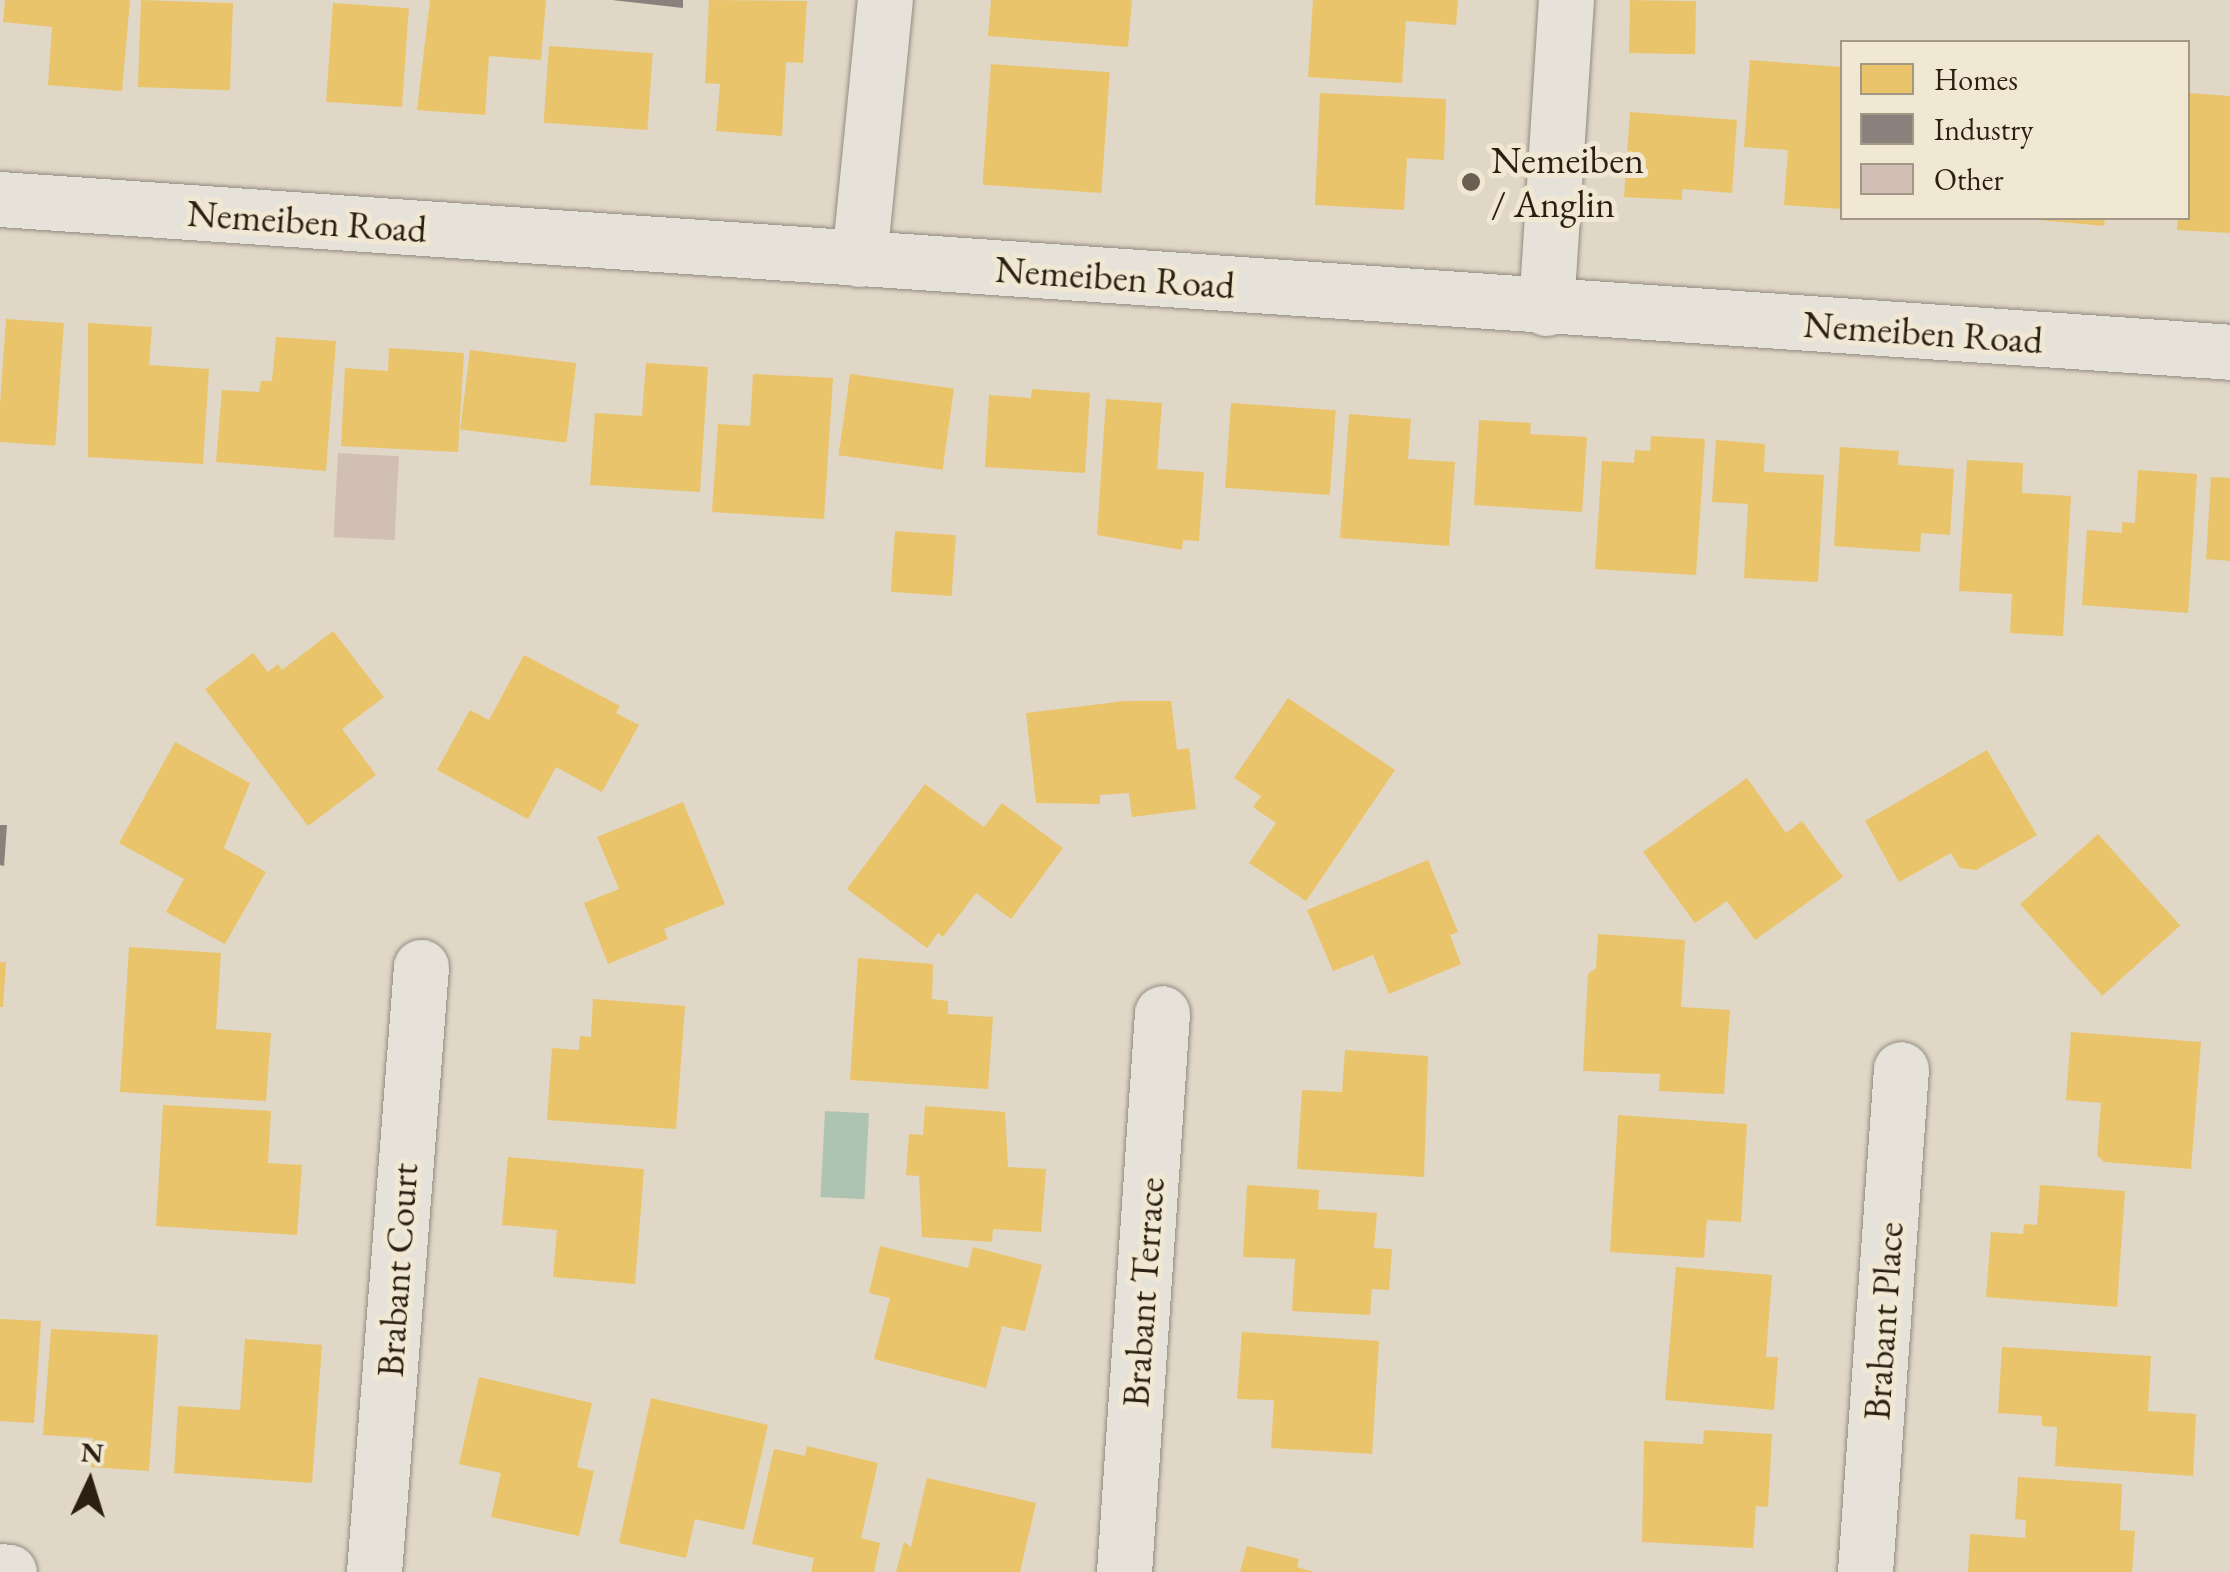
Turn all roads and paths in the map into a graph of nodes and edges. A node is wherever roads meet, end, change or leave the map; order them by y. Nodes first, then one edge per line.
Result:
1 (885, 0) edge
2 (1566, 0) edge
3 (0, 200) edge
4 (859, 259) junction
5 (1546, 308) junction
6 (2230, 352) edge
7 (421, 967) dead end
8 (1162, 1013) dead end
9 (1901, 1069) dead end
10 (0, 1571) edge
11 (9, 1572) edge
12 (374, 1572) edge
13 (1124, 1572) edge
14 (1864, 1572) edge

1 - 4 street
2 - 5 street
3 - 4 street, Nemeiben Road
4 - 5 street, Nemeiben Road
5 - 6 street, Nemeiben Road
7 - 12 street, Brabant Court
8 - 13 street, Brabant Terrace
9 - 14 street, Brabant Place
10 - 11 street

